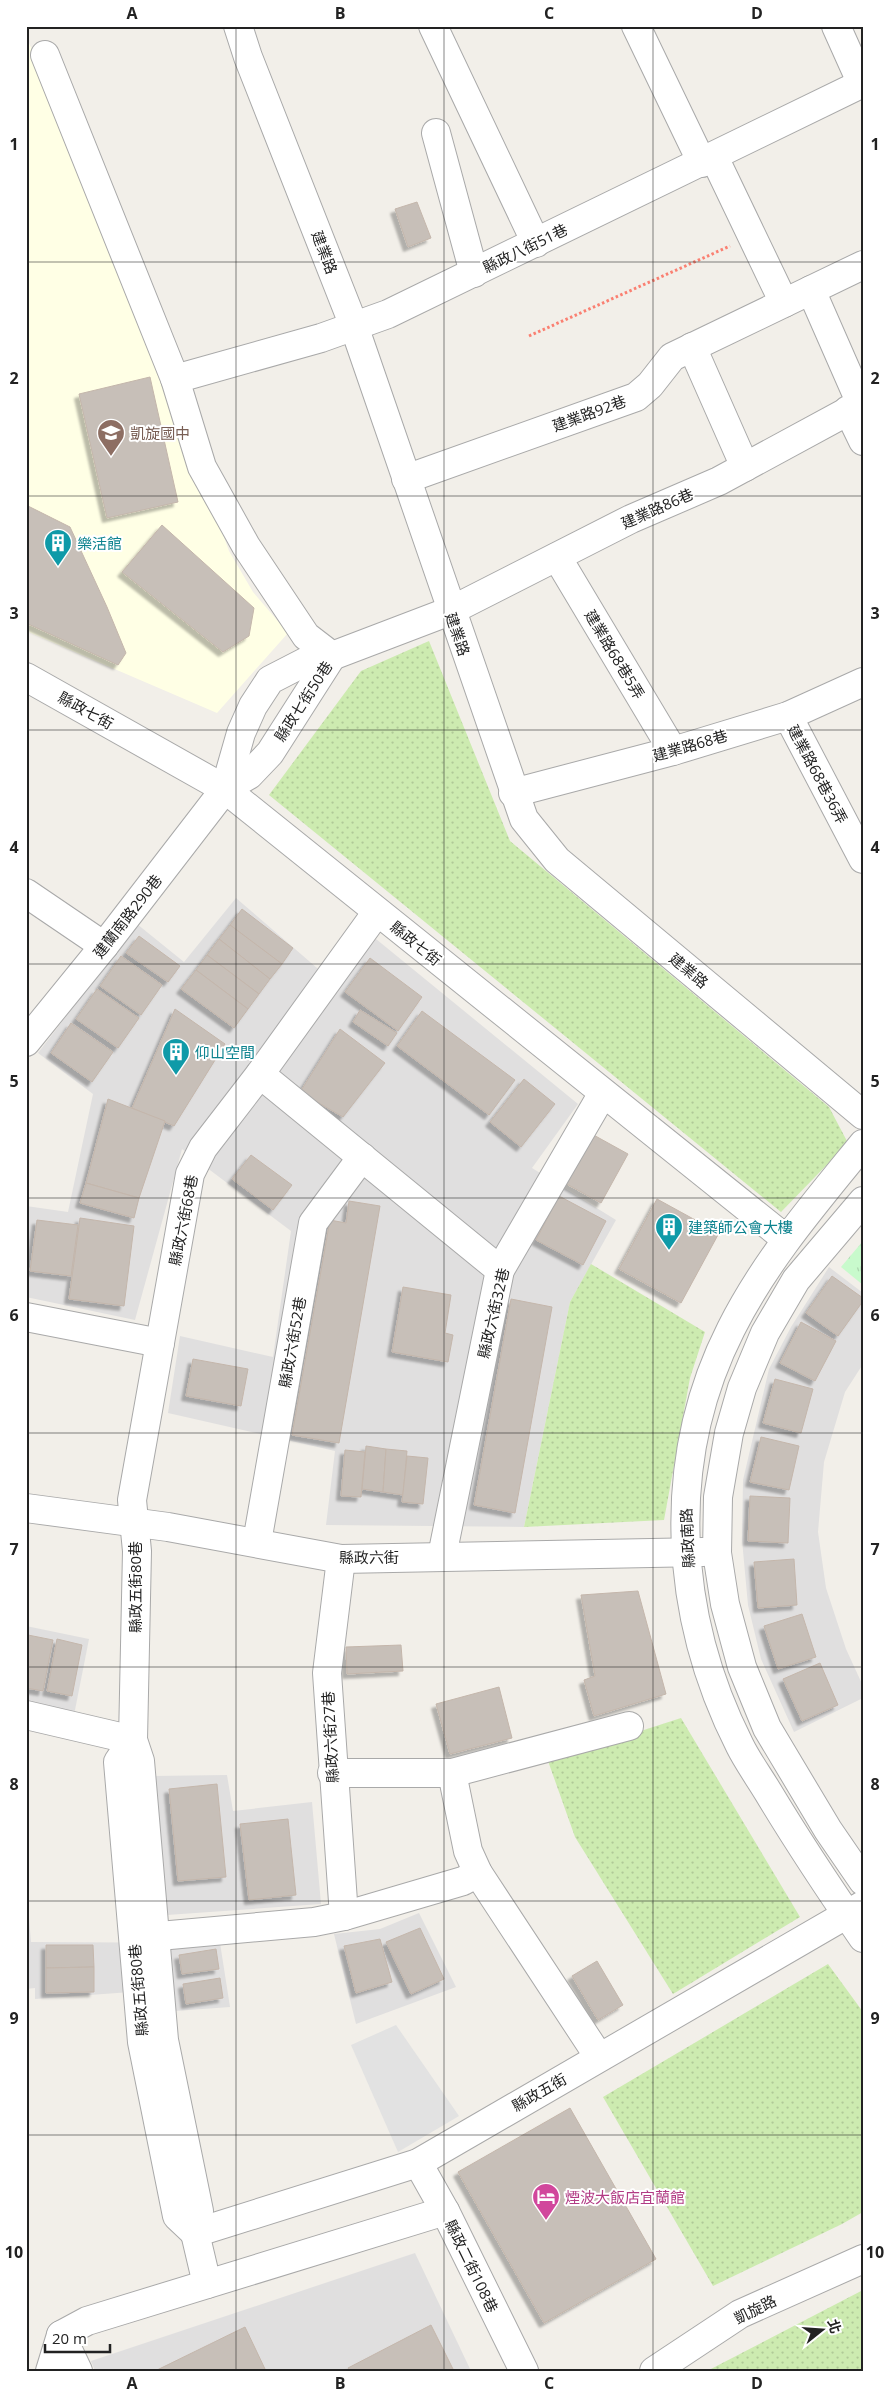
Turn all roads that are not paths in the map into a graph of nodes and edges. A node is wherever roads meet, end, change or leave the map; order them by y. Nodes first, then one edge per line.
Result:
1 (238, 26) edge
2 (433, 26) edge
3 (636, 26) edge
4 (836, 26) edge
5 (45, 55) dead end
6 (863, 84) edge
7 (436, 133) dead end
8 (708, 160) junction
9 (536, 243) junction
10 (863, 266) edge
11 (474, 273) junction
12 (811, 290) junction
13 (784, 303) junction
14 (354, 326) junction
15 (692, 347) junction
16 (175, 379) junction
17 (857, 406) edge
18 (863, 441) edge
19 (745, 468) junction
20 (406, 479) junction
21 (557, 557) junction
22 (450, 611) junction
23 (332, 656) junction
24 (26, 677) edge
25 (863, 682) edge
26 (788, 716) junction
27 (673, 751) junction
28 (225, 789) junction
29 (513, 793) junction
30 (863, 859) edge
31 (26, 893) edge
32 (377, 912) junction
33 (104, 946) junction
34 (26, 1042) edge
35 (260, 1074) junction
36 (603, 1093) junction
37 (863, 1115) edge
38 (863, 1144) edge
39 (362, 1157) junction
40 (863, 1201) edge
41 (786, 1239) junction
42 (500, 1270) junction
43 (26, 1317) edge
44 (160, 1343) junction
45 (26, 1508) edge
46 (135, 1524) junction
47 (257, 1542) junction
48 (686, 1551) junction
49 (717, 1553) junction
50 (442, 1556) junction
51 (341, 1559) junction
52 (26, 1715) edge
53 (630, 1726) dead end
54 (132, 1740) junction
55 (332, 1773) junction
56 (452, 1774) junction
57 (478, 1873) junction
58 (863, 1881) edge
59 (855, 1909) edge
60 (344, 1916) junction
61 (144, 1938) junction
62 (863, 1938) edge
63 (599, 2057) junction
64 (418, 2163) junction
65 (445, 2211) junction
66 (195, 2233) junction
67 (863, 2259) edge
68 (207, 2284) junction
69 (61, 2334) junction
70 (50, 2371) edge
71 (78, 2371) edge
72 (524, 2371) edge
73 (654, 2371) edge

1 - 14 street, 建業路
2 - 9 street
3 - 8 street
4 - 6 street
5 - 16 street
6 - 8 street, 縣政八街51巷
7 - 11 street
8 - 9 street, 縣政八街51巷
8 - 13 street
9 - 11 street, 縣政八街51巷
10 - 12 street, 建業路92巷
11 - 14 street, 縣政八街51巷
12 - 13 street, 建業路92巷
12 - 17 street
13 - 15 street, 建業路92巷
14 - 16 street, 縣政八街51巷
14 - 20 street, 建業路
15 - 19 street
15 - 20 street, 建業路92巷
16 - 23 street
17 - 18 street
17 - 19 street, 建業路86巷
19 - 21 street, 建業路86巷
20 - 22 street, 建業路
21 - 22 street, 建業路86巷
21 - 27 street, 建業路68巷5弄
22 - 23 street, 縣政七街50巷
22 - 29 street, 建業路
23 - 28 street, 縣政七街50巷
23 - 28 street
24 - 28 street, 縣政七街
25 - 26 street, 建業路68巷
26 - 27 street, 建業路68巷
26 - 30 street, 建業路68巷36弄
27 - 29 street, 建業路68巷
28 - 32 street, 縣政七街
28 - 33 street, 建蘭南路290巷
29 - 37 street, 建業路
31 - 33 street
32 - 35 street, 縣政六街68巷
32 - 36 street, 縣政七街
33 - 34 street, 建蘭南路290巷
35 - 39 street
35 - 44 street, 縣政六街68巷
36 - 41 street, 縣政七街
36 - 42 street, 縣政六街32巷
38 - 41 street, 縣政南路
39 - 42 street
39 - 47 street, 縣政六街52巷
40 - 49 street, 縣政南路
41 - 48 street, 縣政南路
42 - 50 street, 縣政六街32巷
43 - 44 street
44 - 46 street, 縣政六街68巷
45 - 46 street, 縣政六街
46 - 47 street, 縣政六街
46 - 54 street, 縣政五街80巷
47 - 51 street, 縣政六街
48 - 49 street, 縣政六街
48 - 50 street, 縣政六街
48 - 59 street, 縣政南路
49 - 58 street, 縣政南路
50 - 51 street, 縣政六街
51 - 55 street, 縣政六街27巷
52 - 54 street
53 - 56 street
54 - 61 street, 縣政五街80巷
55 - 56 street
55 - 60 street, 縣政六街27巷
56 - 57 street
57 - 60 street
57 - 63 street
59 - 62 street, 縣政南路
59 - 63 street, 縣政五街
60 - 61 street
61 - 66 street, 縣政五街80巷
63 - 64 street, 縣政五街
64 - 65 street, 縣政二街108巷
64 - 66 street, 縣政五街
65 - 68 street
65 - 72 street, 縣政二街108巷
66 - 68 street
67 - 73 street, 凱旋路
68 - 69 street
69 - 70 street
69 - 71 street

